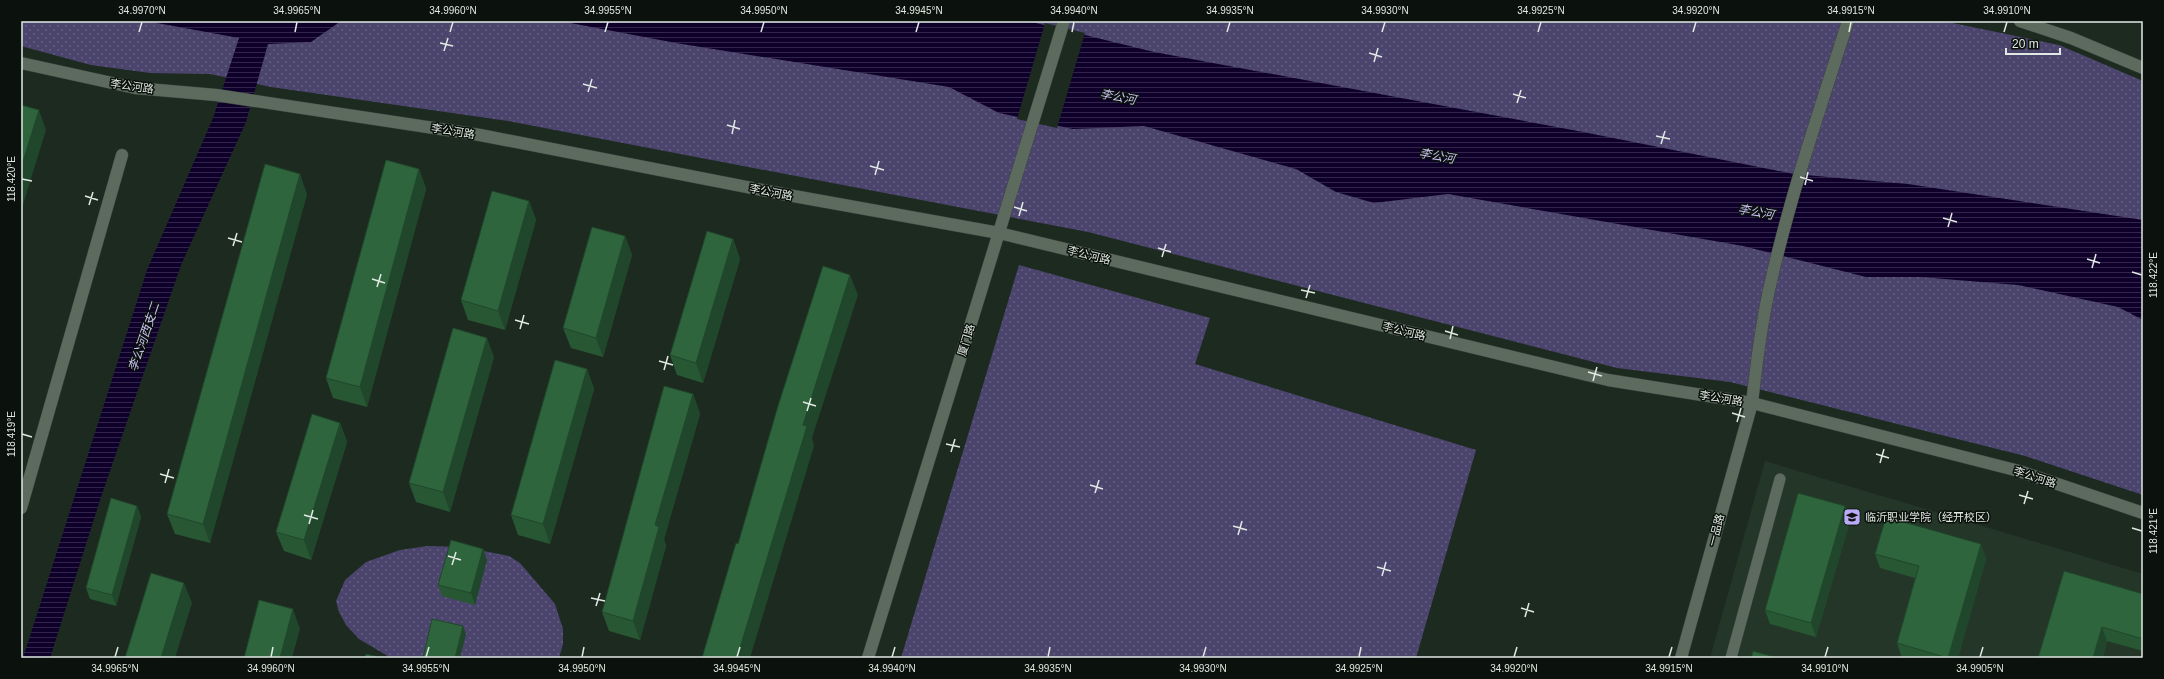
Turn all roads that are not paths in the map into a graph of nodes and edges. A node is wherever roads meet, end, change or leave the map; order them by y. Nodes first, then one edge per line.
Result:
1 (1064, 21) edge
2 (1848, 21) edge
3 (2020, 21) edge
4 (21, 63) edge
5 (2143, 68) edge
6 (122, 155) dead end
7 (999, 233) junction
8 (1752, 403) junction
9 (1780, 479) dead end
10 (21, 508) edge
11 (2143, 513) edge
12 (868, 658) edge
13 (1681, 658) edge
14 (1731, 658) edge

1 - 7 street, 厦门路
2 - 8 street, 一品路
3 - 5 street
4 - 7 street, 李公河路
6 - 10 street
7 - 8 street, 李公河路
7 - 12 street, 厦门路
8 - 11 street, 李公河路
8 - 13 street, 一品路
9 - 14 lane

